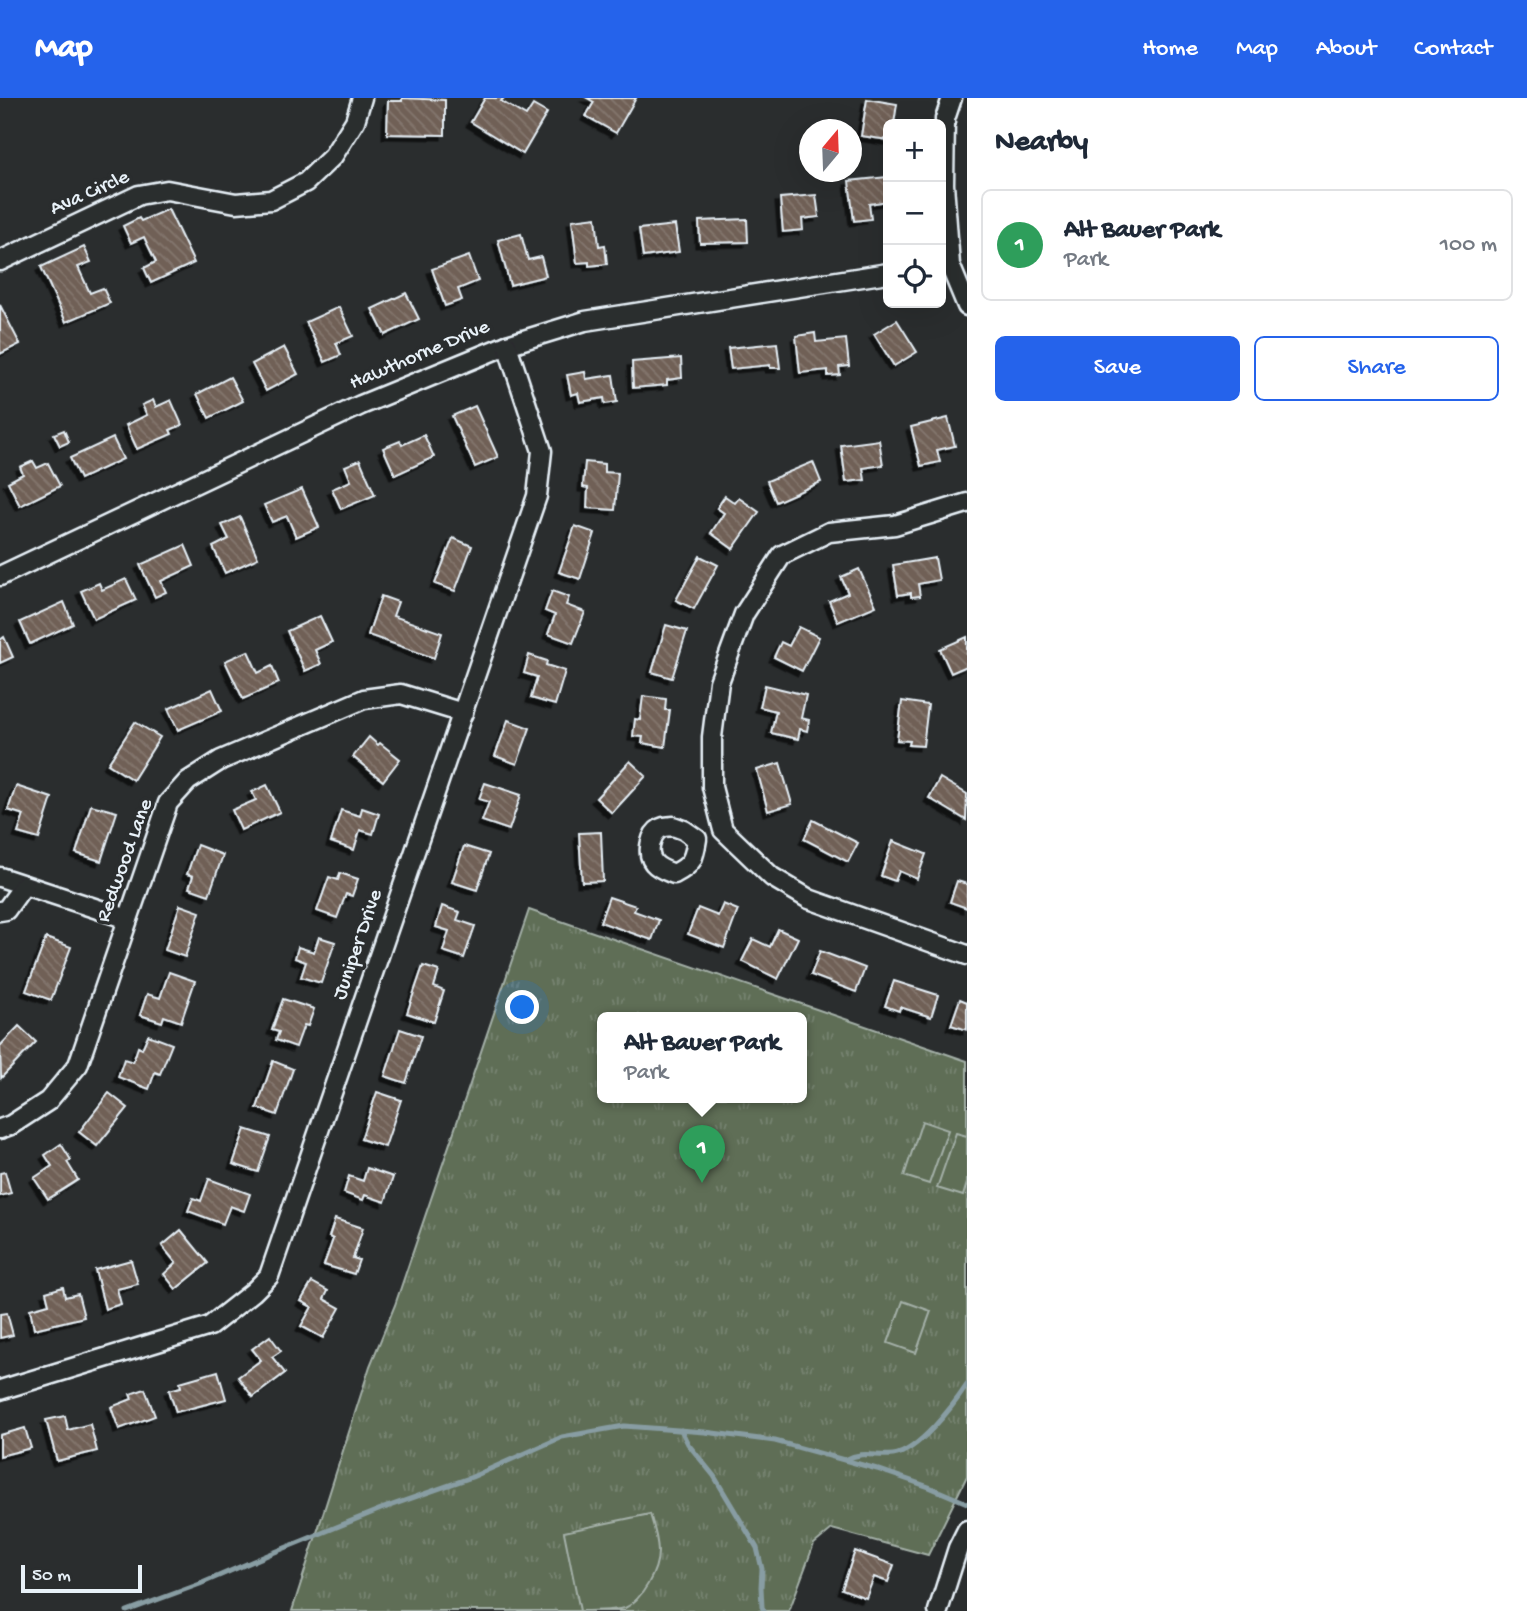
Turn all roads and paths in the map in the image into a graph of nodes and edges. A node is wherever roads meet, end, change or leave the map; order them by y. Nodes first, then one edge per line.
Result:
1 (362, 98) edge
2 (952, 98) edge
3 (0, 261) edge
4 (953, 264) edge
5 (883, 274) edge
6 (967, 306) edge
7 (507, 345) junction
8 (967, 503) edge
9 (0, 576) edge
10 (463, 713) junction
11 (723, 830) junction
12 (697, 839) dead end
13 (0, 877) edge
14 (24, 885) junction
15 (0, 911) edge
16 (128, 919) junction
17 (967, 956) edge
18 (0, 1129) edge
19 (0, 1390) edge
20 (967, 1530) edge
21 (938, 1611) edge

1 - 3 street, Ava Circle
2 - 4 street
4 - 6 street
5 - 7 street, Hawthorne Drive
7 - 9 street, Hawthorne Drive
7 - 10 street, Juniper Drive
8 - 11 street
10 - 16 street, Redwood Lane
10 - 19 street, Juniper Drive
11 - 12 street
11 - 17 street
13 - 14 street
14 - 15 street
14 - 16 street
16 - 18 street, Redwood Lane
20 - 21 street

